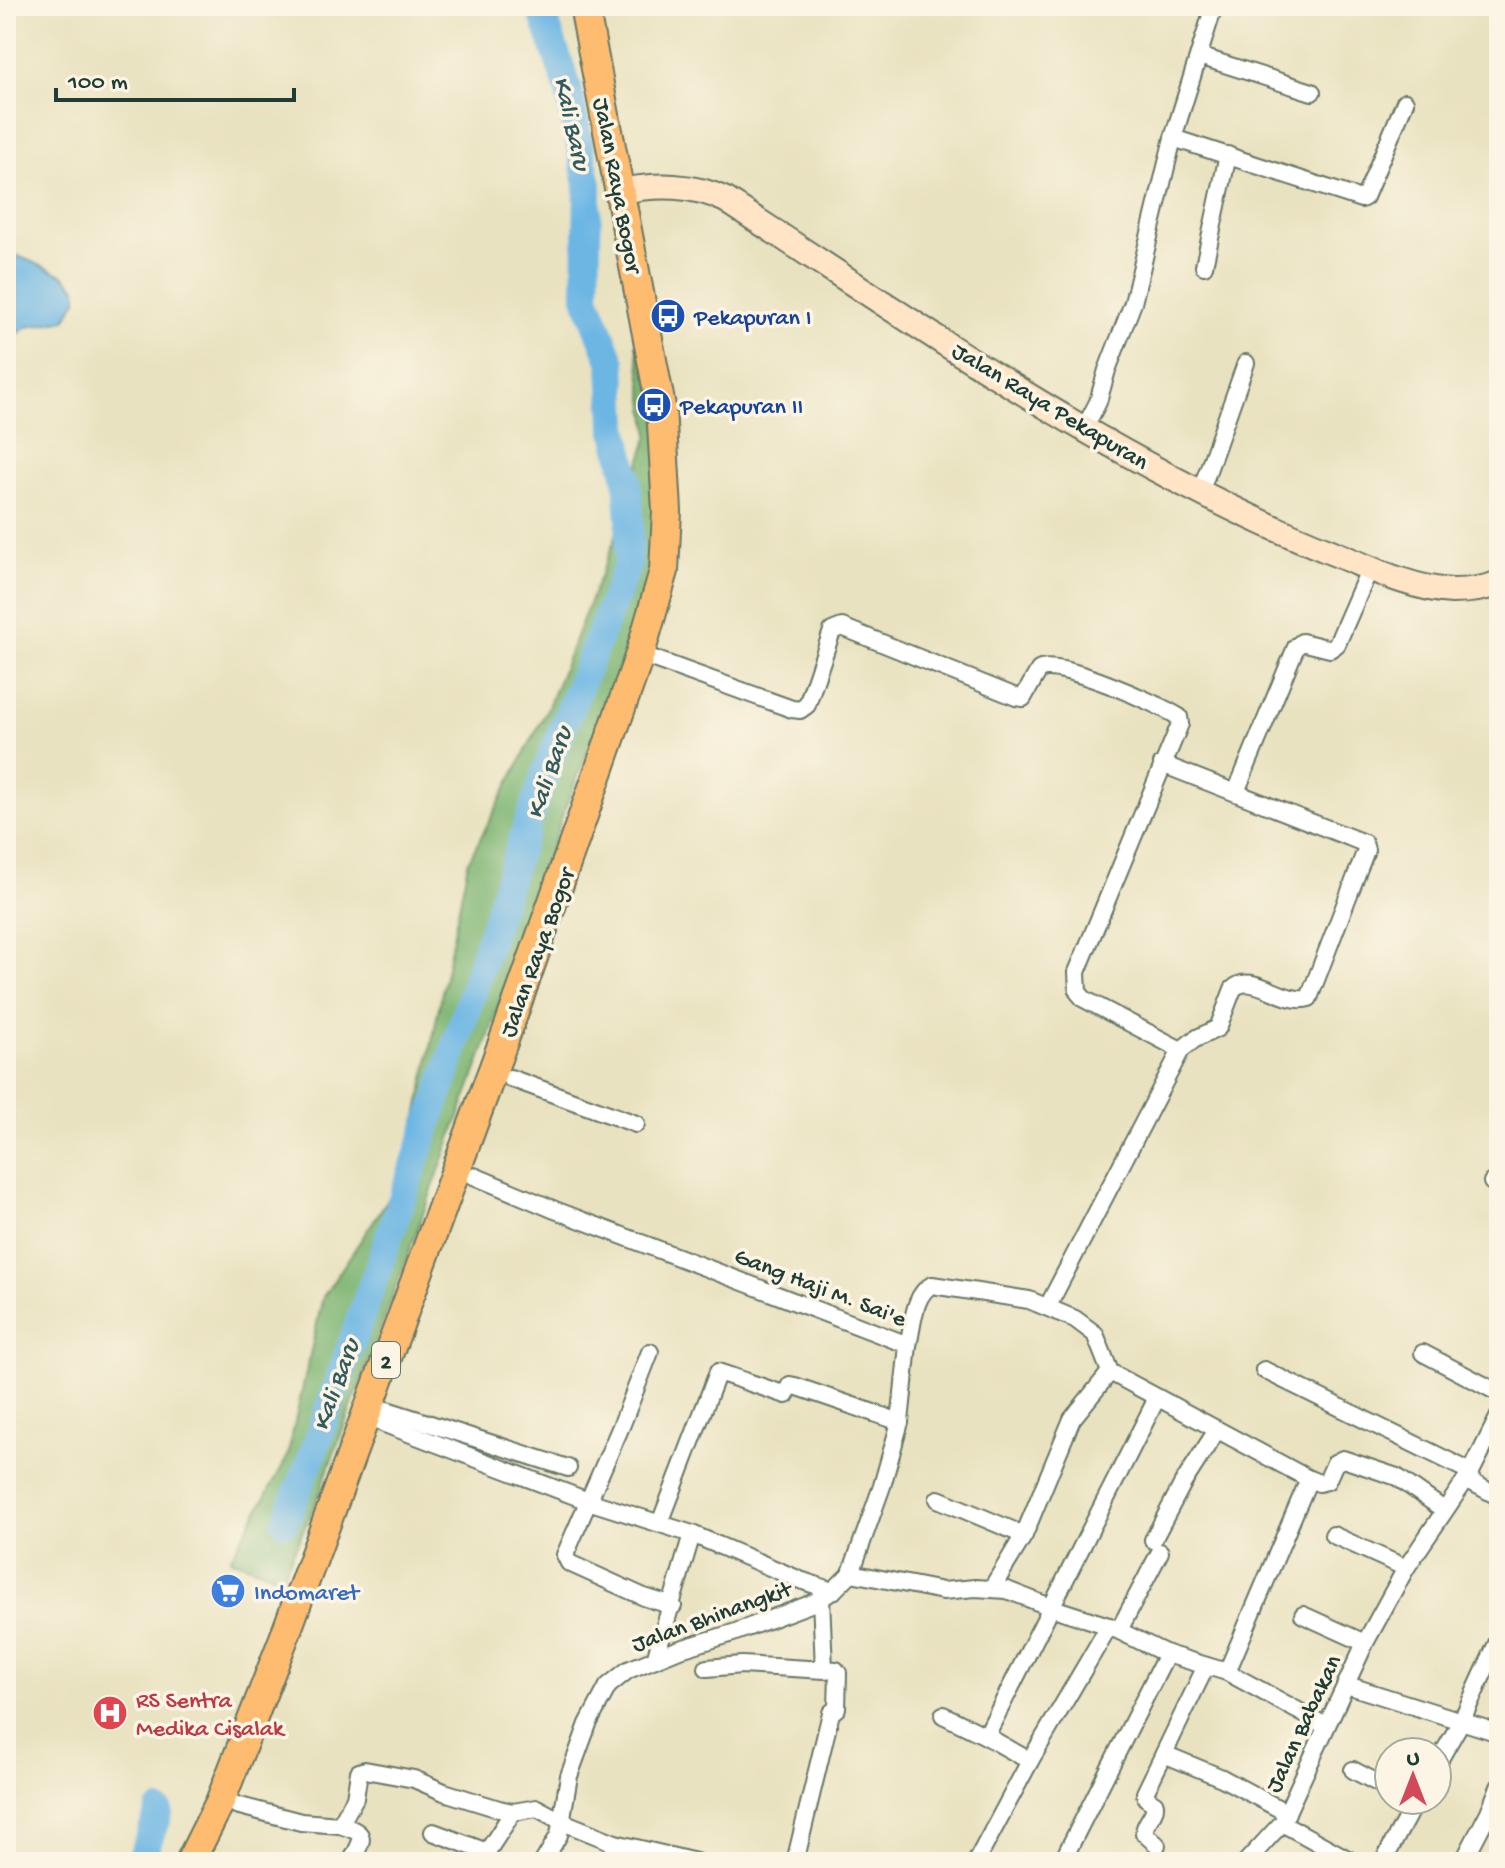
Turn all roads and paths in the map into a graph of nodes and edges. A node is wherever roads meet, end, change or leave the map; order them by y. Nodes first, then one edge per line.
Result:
1 (584, 6) edge
2 (600, 6) edge
3 (1214, 6) edge
4 (1199, 56) junction
5 (1312, 92) dead end
6 (1405, 102) dead end
7 (1173, 138) junction
8 (1228, 155) junction
9 (630, 189) junction
10 (1204, 266) dead end
11 (1246, 363) dead end
12 (1085, 427) junction
13 (1200, 493) junction
14 (1370, 568) junction
15 (1499, 583) edge
16 (648, 657) junction
17 (1162, 764) junction
18 (1236, 792) junction
19 (518, 1030) junction
20 (1181, 1050) junction
21 (510, 1078) junction
22 (636, 1124) dead end
23 (474, 1176) junction
24 (1048, 1306) junction
25 (908, 1345) junction
26 (650, 1352) dead end
27 (1423, 1353) dead end
28 (1264, 1370) dead end
29 (1110, 1372) junction
30 (1499, 1393) edge
31 (1157, 1398) junction
32 (1499, 1416) edge
33 (385, 1417) junction
34 (900, 1422) junction
35 (1217, 1430) junction
36 (568, 1468) dead end
37 (1468, 1476) junction
38 (1309, 1479) junction
39 (1499, 1497) edge
40 (938, 1499) dead end
41 (588, 1501) junction
42 (1444, 1510) junction
43 (660, 1523) junction
44 (692, 1534) junction
45 (1024, 1535) junction
46 (1333, 1535) dead end
47 (1406, 1568) junction
48 (851, 1573) junction
49 (992, 1588) junction
50 (827, 1594) junction
51 (673, 1606) junction
52 (1053, 1608) junction
53 (1303, 1615) dead end
54 (1114, 1628) junction
55 (1499, 1639) edge
56 (1365, 1643) junction
57 (1167, 1654) junction
58 (655, 1659) junction
59 (1206, 1666) junction
60 (707, 1668) dead end
61 (825, 1670) junction
62 (1227, 1672) junction
63 (1347, 1685) junction
64 (943, 1715) dead end
65 (1461, 1722) junction
66 (1326, 1726) junction
67 (1499, 1733) edge
68 (986, 1736) junction
69 (1453, 1736) edge
70 (1164, 1754) junction
71 (1030, 1761) junction
72 (1353, 1770) dead end
73 (1373, 1781) edge
74 (1499, 1787) edge
75 (236, 1805) junction
76 (513, 1812) junction
77 (1494, 1813) edge
78 (1407, 1816) edge
79 (1284, 1818) junction
80 (563, 1822) junction
81 (340, 1825) junction
82 (433, 1832) dead end
83 (615, 1843) junction
84 (1157, 1845) dead end
85 (1067, 1852) dead end
86 (1388, 1860) edge
87 (190, 1862) edge
88 (208, 1862) edge
89 (351, 1862) edge
90 (543, 1862) edge
91 (611, 1862) edge
92 (693, 1862) edge
93 (795, 1862) edge
94 (976, 1862) edge
95 (1246, 1862) edge
96 (1353, 1862) edge
97 (1463, 1862) edge

1 - 9 highway, Jalan Raya Bogor / 2
2 - 9 highway, Jalan Raya Bogor / 2
3 - 4 street
4 - 5 street
4 - 7 street
6 - 8 street
7 - 8 street
7 - 12 street
8 - 10 street
9 - 12 main road, Jalan Raya Pekapuran
9 - 16 highway, Jalan Raya Bogor / 2
11 - 13 street
12 - 13 main road, Jalan Raya Pekapuran
13 - 14 main road, Jalan Raya Pekapuran
14 - 15 main road, Jalan Raya Pekapuran
14 - 18 street
16 - 17 street
16 - 19 highway, Jalan Raya Bogor / 2
17 - 18 street
17 - 20 street
18 - 20 street
19 - 21 highway, Jalan Raya Bogor / 2
19 - 87 highway, Jalan Raya Bogor / 2
20 - 24 street
21 - 22 street
21 - 23 highway, Jalan Raya Bogor / 2
23 - 25 street, Gang Haji M. Sai'e
23 - 33 highway, Jalan Raya Bogor / 2
24 - 25 street
24 - 29 street
25 - 34 street, Gang Haji M. Sai'e
26 - 41 street
27 - 30 street
28 - 37 street
29 - 31 street
29 - 45 street
31 - 35 street
31 - 52 street
32 - 37 street, Jalan Babakan
33 - 36 street
33 - 41 street
33 - 75 highway, Jalan Raya Bogor / 2
34 - 43 street
34 - 48 street, Gang Haji M. Sai'e
35 - 38 street
35 - 54 street
37 - 39 street
37 - 42 street, Jalan Babakan
38 - 42 street
38 - 62 street
40 - 45 street
41 - 43 street
41 - 51 street
42 - 47 street, Jalan Babakan
43 - 44 street
44 - 50 street
44 - 51 street
45 - 49 street
46 - 47 street
47 - 56 street, Jalan Babakan
48 - 49 street
48 - 50 street, Gang Haji M. Sai'e
49 - 52 street
50 - 58 street, Jalan Bhinangkit
50 - 61 street
51 - 58 street
52 - 54 street
52 - 68 street
53 - 56 street
54 - 57 street
54 - 71 street
55 - 65 street
56 - 63 street, Jalan Babakan
57 - 59 street
57 - 85 street
58 - 80 street, Jalan Bhinangkit
59 - 62 street
59 - 70 street
60 - 61 street
61 - 93 street
62 - 66 street
63 - 65 street
63 - 66 street, Jalan Babakan
64 - 68 street
65 - 67 street
65 - 69 street
66 - 79 street, Jalan Babakan
68 - 71 street
70 - 79 street
70 - 84 street
71 - 94 street
72 - 73 street
74 - 77 street
75 - 81 street
75 - 88 highway, Jalan Raya Bogor / 2
76 - 80 street
76 - 81 street
76 - 82 street
77 - 97 street
78 - 86 street
79 - 95 street, Jalan Babakan
79 - 96 street
80 - 83 street
80 - 90 street, Jalan Bhinangkit
81 - 89 street
83 - 91 street
83 - 92 street

